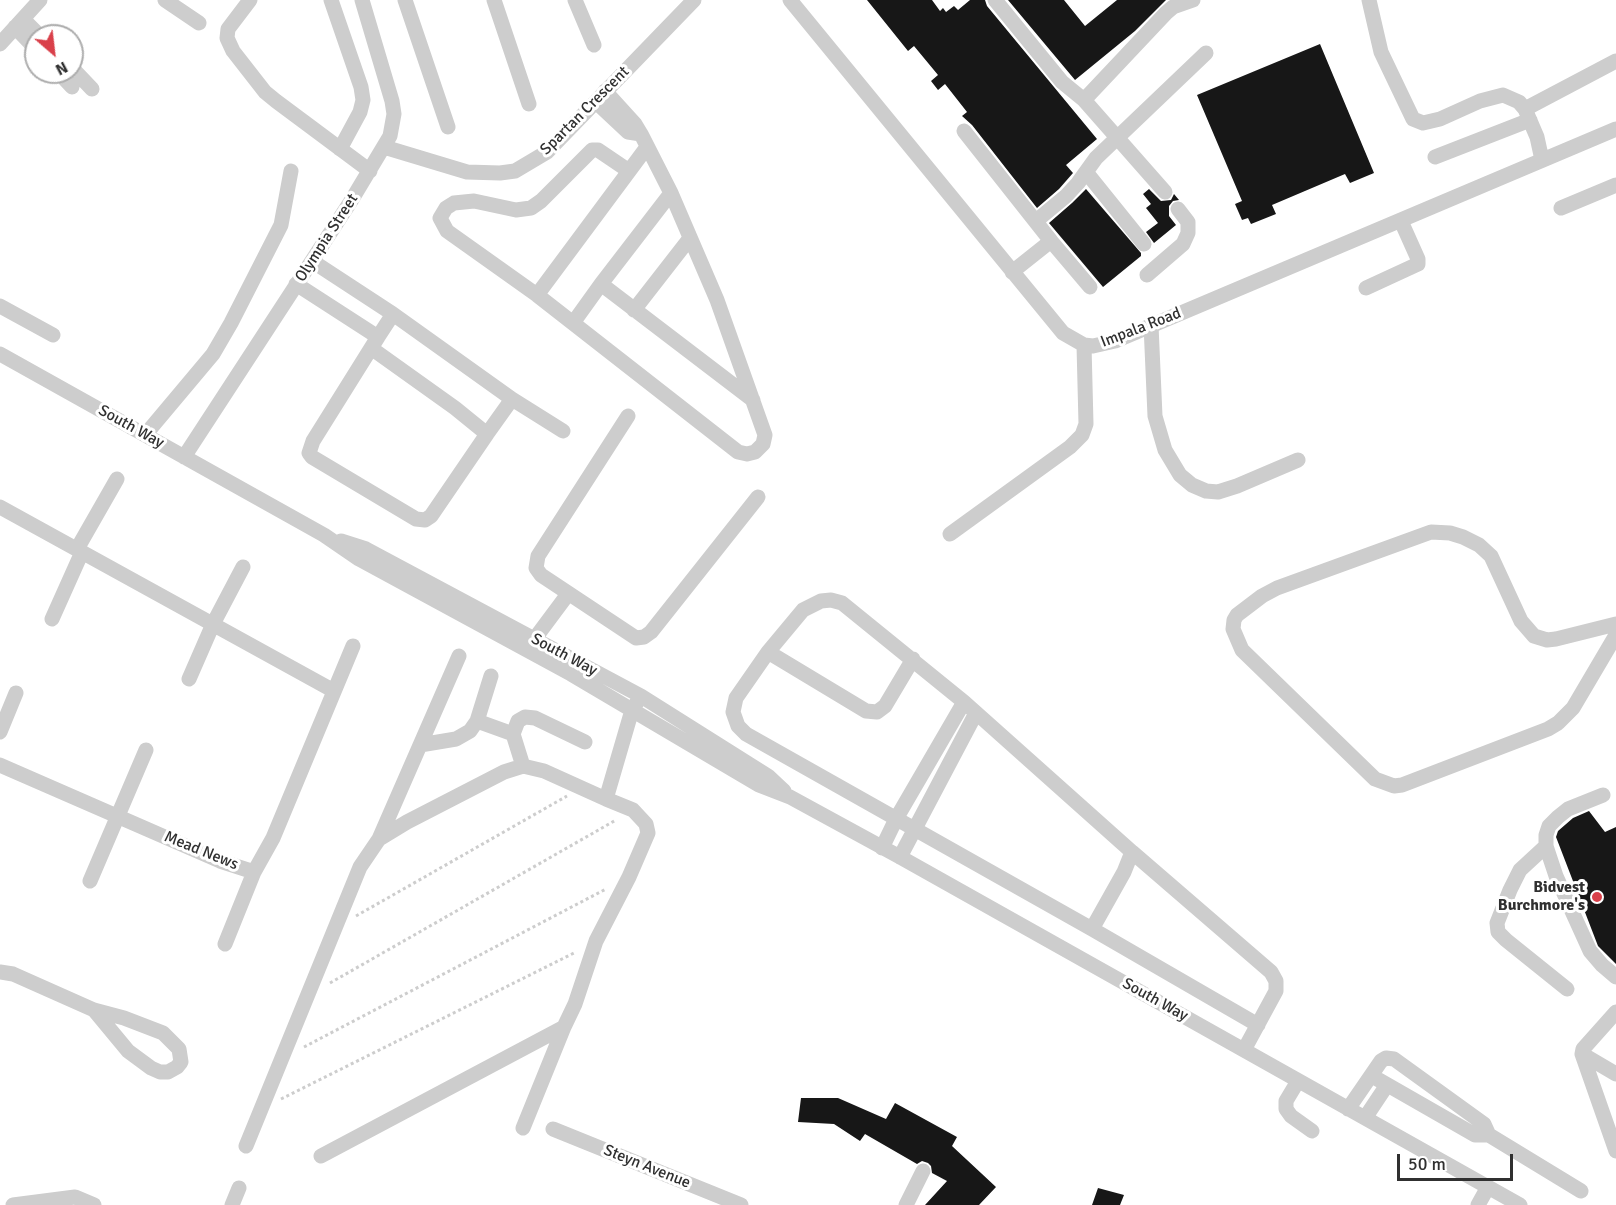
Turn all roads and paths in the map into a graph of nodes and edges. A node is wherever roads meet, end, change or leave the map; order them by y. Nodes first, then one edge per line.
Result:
1 (40, 0) edge
2 (165, 0) edge
3 (250, 0) edge
4 (331, 0) edge
5 (362, 0) edge
6 (405, 0) edge
7 (494, 0) edge
8 (575, 0) edge
9 (694, 0) edge
10 (790, 0) edge
11 (995, 0) edge
12 (1193, 0) edge
13 (1369, 0) edge
14 (19, 23) junction
15 (198, 23) dead end
16 (24, 26) edge
17 (24, 31) edge
18 (0, 44) edge
19 (594, 45) dead end
20 (1206, 53) dead end
21 (1616, 61) edge
22 (84, 81) edge
23 (69, 84) edge
24 (72, 87) dead end
25 (92, 89) dead end
26 (600, 97) junction
27 (1084, 99) junction
28 (529, 104) dead end
29 (1528, 114) junction
30 (448, 127) dead end
31 (1616, 129) edge
32 (964, 131) dead end
33 (1118, 137) junction
34 (644, 141) junction
35 (384, 147) junction
36 (340, 149) junction
37 (1435, 156) dead end
38 (1542, 160) junction
39 (291, 171) dead end
40 (370, 171) junction
41 (629, 171) junction
42 (1086, 172) junction
43 (1616, 185) edge
44 (1166, 192) dead end
45 (671, 193) junction
46 (1561, 208) dead end
47 (1178, 209) dead end
48 (1036, 221) junction
49 (1401, 221) junction
50 (690, 238) junction
51 (1051, 241) junction
52 (1144, 244) dead end
53 (312, 261) junction
54 (1012, 272) junction
55 (1147, 275) dead end
56 (296, 284) junction
57 (600, 284) junction
58 (1090, 287) dead end
59 (1366, 288) dead end
60 (537, 294) junction
61 (0, 306) edge
62 (634, 310) junction
63 (393, 314) junction
64 (573, 323) junction
65 (1151, 325) junction
66 (53, 335) dead end
67 (374, 342) junction
68 (1084, 345) junction
69 (0, 354) edge
70 (512, 399) junction
71 (753, 400) junction
72 (628, 416) dead end
73 (562, 431) dead end
74 (486, 434) junction
75 (145, 435) junction
76 (184, 457) junction
77 (1299, 460) dead end
78 (117, 479) dead end
79 (758, 496) dead end
80 (0, 507) edge
81 (950, 534) dead end
82 (79, 550) junction
83 (243, 567) dead end
84 (568, 594) junction
85 (52, 619) dead end
86 (213, 624) junction
87 (1616, 624) edge
88 (1616, 635) edge
89 (531, 644) junction
90 (353, 646) dead end
91 (768, 651) junction
92 (459, 656) dead end
93 (913, 659) junction
94 (491, 676) dead end
95 (189, 679) dead end
96 (334, 691) junction
97 (16, 693) dead end
98 (641, 696) junction
99 (964, 702) junction
100 (632, 710) junction
101 (976, 713) junction
102 (477, 721) junction
103 (0, 732) edge
104 (513, 734) junction
105 (585, 742) dead end
106 (420, 745) junction
107 (146, 750) dead end
108 (0, 765) edge
109 (523, 766) junction
110 (582, 788) junction
111 (1603, 795) dead end
112 (790, 797) junction
113 (606, 799) junction
114 (633, 810) junction
115 (119, 816) junction
116 (896, 819) junction
117 (915, 830) junction
118 (379, 839) junction
119 (1546, 846) junction
120 (882, 848) junction
121 (1132, 852) junction
122 (900, 857) junction
123 (254, 872) junction
124 (629, 877) junction
125 (90, 881) dead end
126 (335, 928) junction
127 (1092, 929) junction
128 (596, 941) junction
129 (225, 944) dead end
130 (0, 972) edge
131 (1616, 977) edge
132 (1567, 989) dead end
133 (308, 995) junction
134 (94, 1010) junction
135 (1616, 1012) edge
136 (1258, 1025) junction
137 (564, 1027) junction
138 (1244, 1050) junction
139 (1582, 1054) junction
140 (282, 1058) junction
141 (1616, 1074) edge
142 (1372, 1076) junction
143 (1298, 1081) junction
144 (1387, 1085) junction
145 (1599, 1105) junction
146 (261, 1109) junction
147 (1348, 1109) junction
148 (1616, 1115) edge
149 (1365, 1118) junction
150 (523, 1128) dead end
151 (553, 1129) dead end
152 (1312, 1131) dead end
153 (1489, 1134) junction
154 (246, 1146) dead end
155 (1616, 1151) edge
156 (321, 1156) dead end
157 (923, 1171) dead end
158 (1488, 1187) junction
159 (239, 1188) dead end
160 (1581, 1191) dead end
161 (13, 1205) edge
162 (94, 1205) edge
163 (232, 1205) edge
164 (741, 1205) edge
165 (906, 1205) edge
166 (1478, 1205) edge
167 (1520, 1205) edge

1 - 14 street
2 - 15 street
3 - 36 street
4 - 36 street
5 - 35 street, Olympia Street
6 - 30 street
7 - 28 street
8 - 19 street
9 - 26 street, Spartan Crescent
10 - 54 street, Impala Road
11 - 27 street
12 - 27 street
13 - 29 street
14 - 16 street
14 - 17 street
14 - 18 street
20 - 33 street
21 - 29 street
22 - 25 street
23 - 24 street
26 - 34 street
26 - 35 street, Spartan Crescent
27 - 33 street
29 - 37 street
29 - 38 street
31 - 38 street, Impala Road
32 - 48 street
33 - 42 street
33 - 44 street
34 - 41 street
34 - 45 street
35 - 40 street, Olympia Street
36 - 40 street
38 - 49 street, Impala Road
39 - 75 street
40 - 53 street, Olympia Street
41 - 60 street
41 - 60 street
42 - 48 street
42 - 52 street
43 - 46 street
45 - 50 street
45 - 57 street
47 - 55 street
48 - 51 street
49 - 59 street
49 - 65 street, Impala Road
50 - 62 street
50 - 71 street
51 - 54 street
51 - 58 street
53 - 56 street, Olympia Street
53 - 63 street
54 - 68 street, Impala Road
56 - 67 street
56 - 76 street, Olympia Street
57 - 62 street
57 - 64 street
60 - 64 street
61 - 66 street
62 - 71 street
63 - 67 street
63 - 70 street
64 - 71 street
65 - 68 street, Impala Road
65 - 77 street
67 - 74 street
67 - 74 street
68 - 81 street
69 - 75 street, South Way
70 - 73 street
70 - 74 street
72 - 84 street
75 - 76 street, South Way
76 - 89 street, South Way
78 - 82 street
79 - 84 street
80 - 82 street
82 - 85 street
82 - 86 street
83 - 86 street
84 - 89 street
86 - 95 street
86 - 96 street
87 - 88 street
89 - 98 street, South Way
89 - 100 street, South Way
90 - 96 street, Mead News
91 - 93 street
91 - 93 street
91 - 116 street
92 - 106 street
93 - 99 street
94 - 102 street
96 - 123 street, Mead News
97 - 103 street
98 - 100 street
98 - 112 street, South Way
99 - 101 street
99 - 116 street
100 - 112 street, South Way
100 - 113 street
101 - 117 street
101 - 121 street
102 - 104 street
102 - 106 street
104 - 105 street
104 - 109 street
106 - 118 street
107 - 115 street
108 - 115 street, Mead News
109 - 110 street
109 - 118 street
110 - 113 street
110 - 126 path
111 - 119 street
112 - 120 street, South Way
113 - 114 street
114 - 124 street
114 - 133 path
115 - 123 street, Mead News
115 - 125 street
116 - 117 street
116 - 120 street
117 - 122 street
117 - 127 street
118 - 126 street
119 - 131 street
119 - 132 street
120 - 122 street, South Way
121 - 127 street
121 - 136 street
122 - 138 street, South Way
123 - 129 street
124 - 128 street
124 - 140 path
126 - 133 street
127 - 136 street
128 - 137 street
128 - 146 path
130 - 134 street
133 - 140 street
134 - 134 street
135 - 139 street
136 - 138 street
137 - 150 street
137 - 156 street
138 - 143 street, South Way
139 - 141 street
139 - 145 street
140 - 146 street
142 - 144 street
142 - 147 street
142 - 153 street
143 - 147 street, South Way
143 - 152 street
144 - 149 street
144 - 153 street
145 - 148 street
145 - 155 street
146 - 154 street
147 - 149 street, South Way
149 - 158 street, South Way
151 - 164 street, Steyn Avenue
153 - 160 street
157 - 165 street
158 - 166 street
158 - 167 street, South Way
159 - 163 street
161 - 162 street

